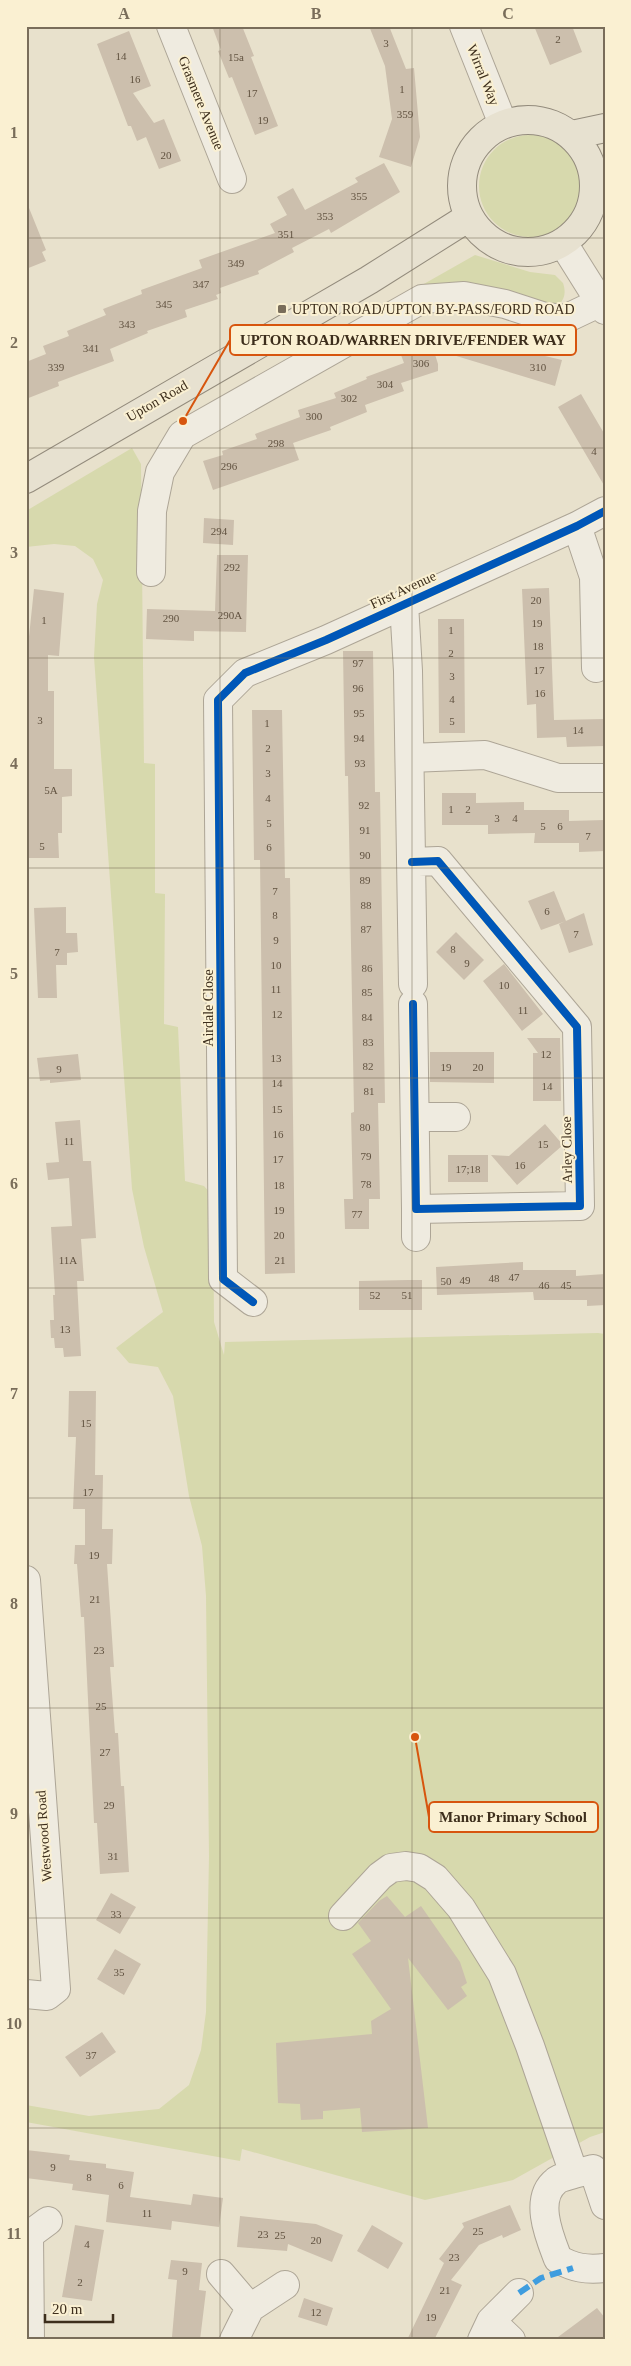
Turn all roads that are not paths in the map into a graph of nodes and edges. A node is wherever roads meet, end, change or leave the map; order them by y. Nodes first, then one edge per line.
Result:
1 (171, 26) edge
2 (464, 26) edge
3 (503, 124) junction
4 (605, 128) edge
5 (572, 135) junction
6 (599, 159) edge
7 (232, 179) dead end
8 (469, 217) junction
9 (563, 243) junction
10 (603, 304) edge
11 (26, 479) edge
12 (605, 511) edge
13 (577, 526) junction
14 (152, 572) dead end
15 (404, 604) junction
16 (596, 668) dead end
17 (218, 700) joint
18 (410, 758) junction
19 (605, 778) edge
20 (412, 862) junction
21 (414, 1117) junction
22 (456, 1117) dead end
23 (416, 1209) junction
24 (416, 1236) dead end
25 (253, 1302) dead end
26 (26, 1580) edge
27 (28, 1651) edge
28 (342, 1916) dead end
29 (26, 1994) edge
30 (578, 2166) junction
31 (605, 2205) edge
32 (34, 2230) edge
33 (605, 2268) edge
34 (221, 2274) dead end
35 (285, 2285) dead end
36 (519, 2293) dead end
37 (250, 2308) junction
38 (487, 2330) edge
39 (30, 2340) edge
40 (234, 2340) edge
41 (511, 2340) edge

1 - 7 street, Grasmere Avenue
2 - 3 street, Wirral Way
3 - 5 main road
3 - 8 main road
4 - 5 main road
5 - 6 main road
6 - 9 main road
8 - 9 main road
8 - 11 main road, Upton Road
9 - 10 street
10 - 14 street
12 - 13 street, First Avenue
13 - 15 street, First Avenue
13 - 16 street
15 - 17 street, First Avenue
15 - 18 street
17 - 25 street, Airdale Close
18 - 19 street
18 - 20 street
20 - 21 street
20 - 23 street, Arley Close
21 - 22 street
21 - 23 street
23 - 24 street
26 - 27 street, Westwood Road
27 - 29 street, Westwood Road
28 - 30 street
30 - 31 street
30 - 33 street
32 - 39 street
34 - 37 street
35 - 37 street
36 - 38 street
37 - 40 street
38 - 41 street

